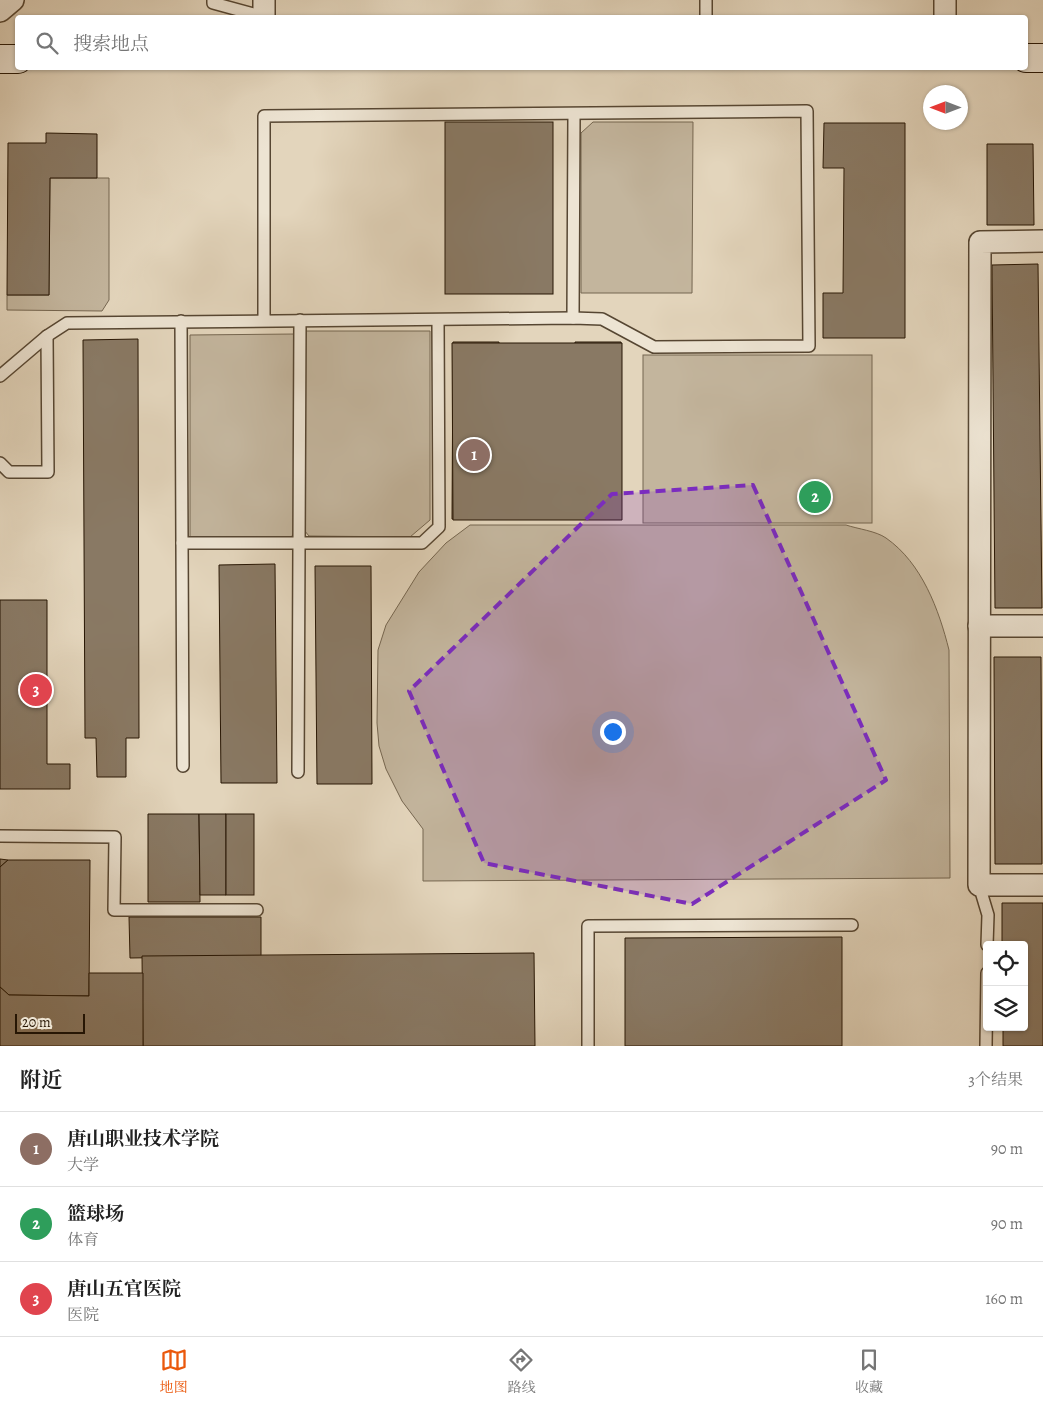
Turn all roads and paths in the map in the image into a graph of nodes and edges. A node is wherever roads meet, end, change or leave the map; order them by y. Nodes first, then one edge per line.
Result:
1 (13, 0) edge
2 (213, 0) edge
3 (706, 0) edge
4 (945, 0) edge
5 (0, 10) edge
6 (264, 11) edge
7 (706, 15) edge
8 (945, 15) edge
9 (1028, 58) edge
10 (1043, 58) edge
11 (0, 59) edge
12 (15, 59) edge
13 (574, 114) junction
14 (1043, 241) edge
15 (573, 318) junction
16 (181, 320) junction
17 (264, 320) junction
18 (300, 320) junction
19 (438, 320) junction
20 (48, 336) junction
21 (0, 376) edge
22 (0, 462) edge
23 (300, 542) junction
24 (182, 543) junction
25 (979, 626) junction
26 (1043, 626) edge
27 (183, 766) dead end
28 (298, 772) dead end
29 (0, 836) edge
30 (979, 885) junction
31 (1043, 885) edge
32 (257, 910) dead end
33 (852, 925) dead end
34 (987, 941) edge
35 (987, 986) edge
36 (588, 1046) edge
37 (986, 1046) edge

1 - 5 street
2 - 6 lane
3 - 7 lane
4 - 8 street
9 - 10 main road
11 - 12 main road
13 - 15 lane
13 - 15 lane
13 - 17 lane
14 - 25 street
15 - 19 lane
16 - 17 lane
16 - 20 lane
16 - 24 lane
17 - 18 lane
18 - 19 lane
18 - 23 lane
19 - 23 lane
20 - 21 lane
20 - 22 lane
23 - 24 lane
23 - 28 lane
24 - 27 lane
25 - 26 street
25 - 30 street
29 - 32 lane
30 - 31 street
30 - 34 lane
33 - 36 lane
35 - 37 lane

